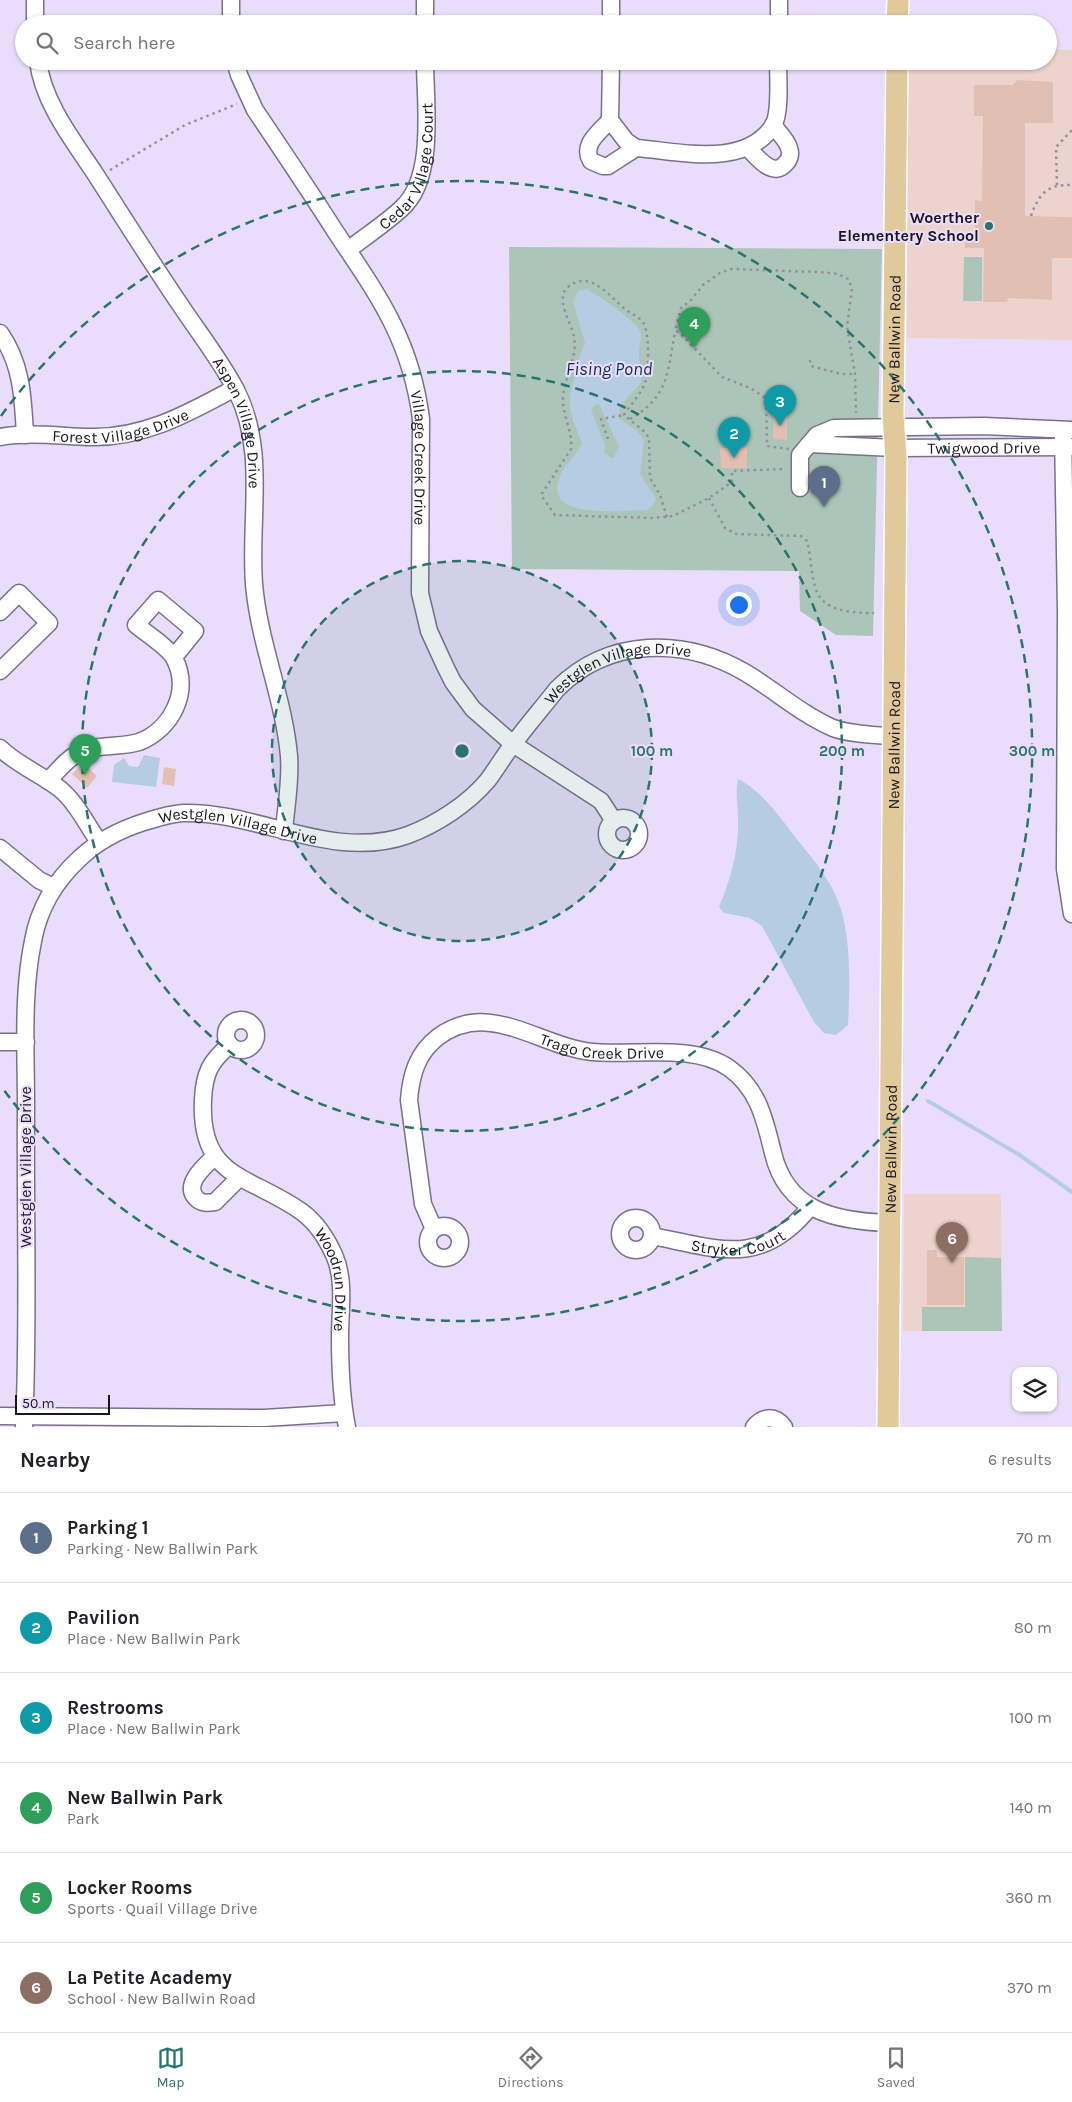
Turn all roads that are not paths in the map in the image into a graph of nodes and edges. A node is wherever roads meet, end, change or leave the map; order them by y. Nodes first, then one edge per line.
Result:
1 (35, 0) edge
2 (231, 0) edge
3 (426, 0) edge
4 (610, 0) edge
5 (780, 0) edge
6 (898, 0) edge
7 (35, 15) edge
8 (231, 15) edge
9 (426, 15) edge
10 (611, 15) edge
11 (779, 15) edge
12 (898, 15) edge
13 (40, 70) edge
14 (237, 70) edge
15 (425, 70) edge
16 (611, 70) edge
17 (778, 70) edge
18 (898, 70) edge
19 (610, 120) junction
20 (773, 125) junction
21 (636, 148) junction
22 (748, 148) junction
23 (348, 250) junction
24 (0, 333) edge
25 (235, 388) junction
26 (895, 426) junction
27 (1068, 430) edge
28 (26, 435) junction
29 (0, 437) edge
30 (809, 444) junction
31 (1067, 447) edge
32 (895, 448) junction
33 (800, 488) road end
34 (0, 612) edge
35 (1069, 612) edge
36 (174, 657) dead end
37 (2, 663) edge
38 (893, 736) junction
39 (513, 744) junction
40 (0, 748) edge
41 (48, 781) junction
42 (614, 821) dead end
43 (284, 831) junction
44 (99, 842) junction
45 (0, 848) edge
46 (53, 888) junction
47 (1072, 914) edge
48 (0, 1042) edge
49 (26, 1042) junction
50 (230, 1045) dead end
51 (214, 1157) junction
52 (238, 1178) junction
53 (810, 1206) junction
54 (888, 1223) junction
55 (434, 1229) dead end
56 (652, 1236) dead end
57 (0, 1416) edge
58 (345, 1420) edge
59 (24, 1422) edge
60 (754, 1427) edge
61 (784, 1427) edge
62 (888, 1427) edge

1 - 7 street
2 - 8 street
3 - 9 street
4 - 10 street
5 - 11 street
6 - 12 main road
13 - 25 street, Aspen Village Drive
14 - 23 street, Village Creek Drive
15 - 23 street, Cedar Village Court
16 - 19 street
17 - 20 street
18 - 26 main road, New Ballwin Road
19 - 21 street
19 - 21 street
20 - 22 street
20 - 22 street
21 - 22 street
23 - 39 street, Village Creek Drive
24 - 28 street
25 - 28 street, Forest Village Drive
25 - 43 street, Aspen Village Drive
26 - 27 street, Twigwood Drive
26 - 30 street, Twigwood Drive
26 - 32 main road, New Ballwin Road
27 - 31 street
28 - 29 street, Forest Village Drive
30 - 32 street, Twigwood Drive
30 - 33 street
31 - 32 street, Twigwood Drive
31 - 35 street
32 - 38 main road, New Ballwin Road
34 - 37 street
35 - 47 street
36 - 41 street
38 - 39 street, Westglen Village Drive
38 - 54 main road, New Ballwin Road
39 - 42 street, Village Creek Drive
39 - 43 street, Westglen Village Drive
40 - 41 street
41 - 44 street
43 - 44 street, Westglen Village Drive
44 - 46 street, Westglen Village Drive
45 - 46 street
46 - 49 street, Westglen Village Drive
48 - 49 street
49 - 59 street, Westglen Village Drive
50 - 51 street
51 - 52 street, Woodrun Drive
51 - 52 street
52 - 58 street, Woodrun Drive
53 - 54 street, Trago Creek Drive
53 - 55 street, Trago Creek Drive
53 - 56 street, Stryker Court
54 - 62 main road, New Ballwin Road
57 - 59 street
58 - 59 street
60 - 61 street

